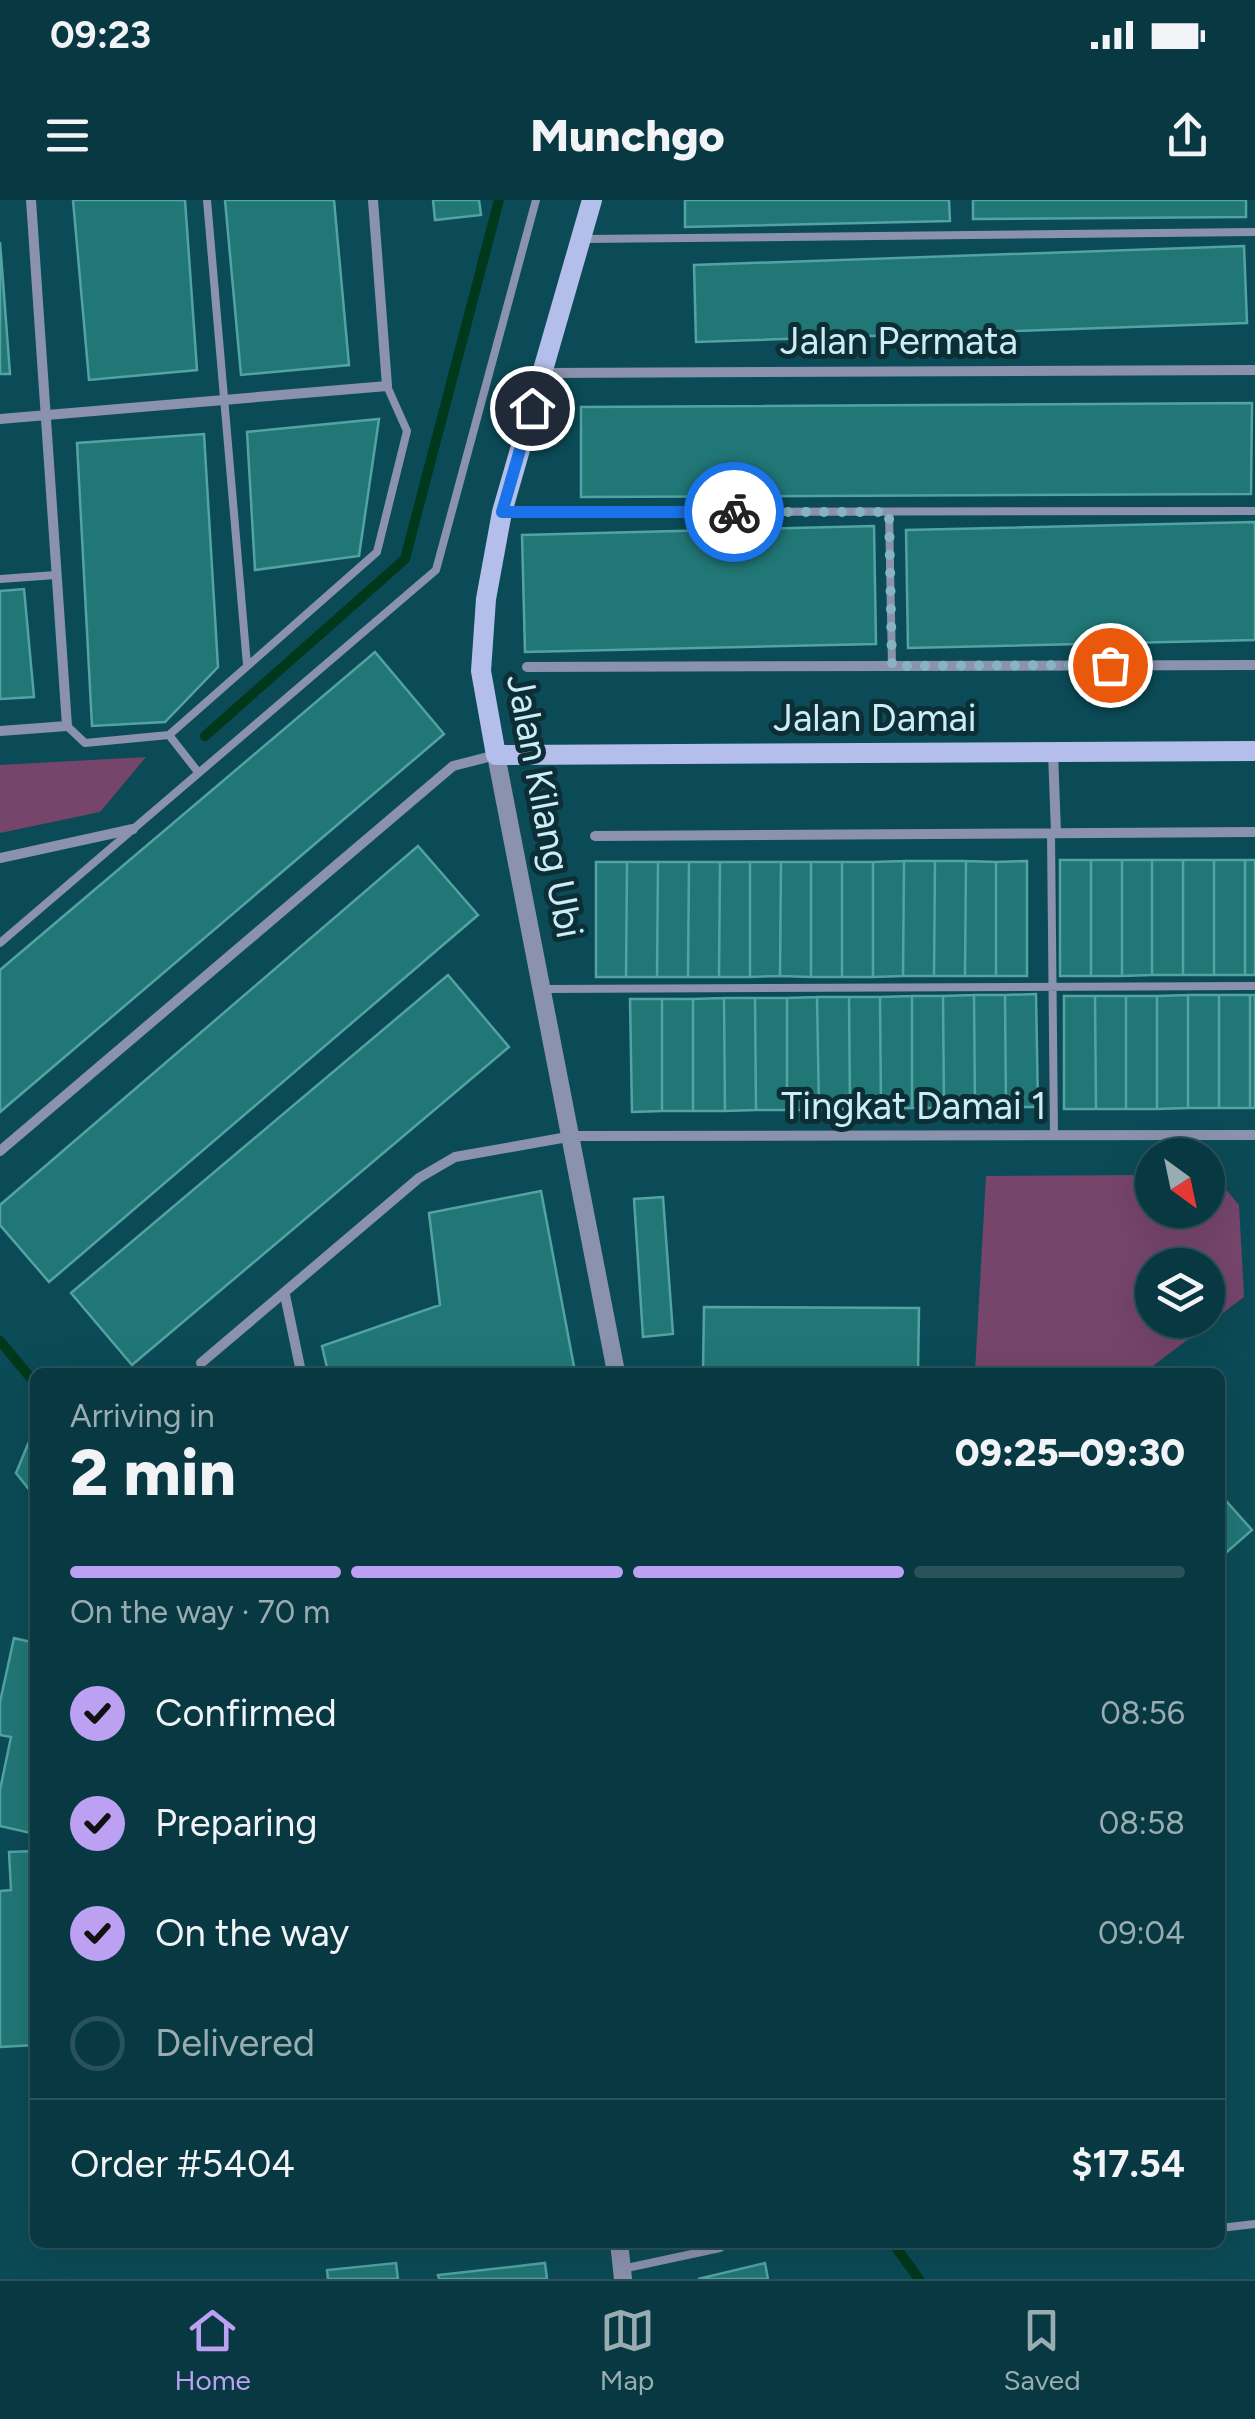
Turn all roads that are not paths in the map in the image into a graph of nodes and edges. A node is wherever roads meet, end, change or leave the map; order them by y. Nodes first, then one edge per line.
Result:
1 (31, 200) edge
2 (208, 200) edge
3 (373, 200) edge
4 (536, 200) edge
5 (592, 200) edge
6 (1255, 232) edge
7 (581, 239) junction
8 (1255, 370) edge
9 (543, 373) junction
10 (387, 386) junction
11 (226, 400) junction
12 (46, 416) junction
13 (0, 420) edge
14 (1255, 511) edge
15 (502, 512) junction
16 (889, 512) junction
17 (56, 575) junction
18 (0, 579) edge
19 (247, 665) junction
20 (1255, 665) edge
21 (892, 666) junction
22 (527, 667) dead end
23 (67, 726) junction
24 (0, 731) edge
25 (169, 736) junction
26 (1255, 751) edge
27 (1053, 752) junction
28 (496, 755) junction
29 (198, 772) junction
30 (133, 829) junction
31 (1255, 832) edge
32 (1053, 834) junction
33 (594, 836) dead end
34 (0, 858) edge
35 (0, 942) edge
36 (1255, 986) edge
37 (544, 988) junction
38 (1052, 988) junction
39 (1255, 1135) edge
40 (573, 1136) junction
41 (1054, 1136) junction
42 (0, 1151) edge
43 (285, 1296) junction
44 (202, 1363) dead end
45 (301, 1368) edge
46 (615, 1368) edge
47 (1255, 2224) edge
48 (1225, 2227) edge
49 (620, 2248) edge
50 (720, 2248) dead end
51 (622, 2274) edge

1 - 12 street
2 - 11 lane
3 - 10 street
4 - 29 lane
5 - 7 main road, Jalan Kilang Ubi
6 - 7 lane
7 - 9 main road, Jalan Kilang Ubi
8 - 9 street, Jalan Permata
9 - 15 main road, Jalan Kilang Ubi
10 - 11 street
10 - 19 lane
11 - 12 street
11 - 19 lane
12 - 13 street
12 - 17 street
14 - 16 lane
15 - 16 lane
15 - 28 main road, Jalan Kilang Ubi
16 - 21 lane
17 - 18 lane
17 - 23 street
19 - 25 lane
20 - 21 street, Jalan Damai
21 - 22 street, Jalan Damai
23 - 24 street
23 - 25 lane
25 - 29 lane
26 - 27 main road, Jalan Damai
27 - 28 main road, Jalan Damai
27 - 32 street
28 - 37 street, Jalan Kilang Ubi
28 - 42 street
29 - 30 lane
30 - 34 street
30 - 35 lane
31 - 32 street
32 - 33 street
32 - 38 lane
36 - 38 lane
37 - 38 lane
37 - 40 street, Jalan Kilang Ubi
38 - 41 lane
39 - 41 street, Tingkat Damai 1
40 - 41 street, Tingkat Damai 1
40 - 43 street, Tingkat Damai 1
40 - 46 street, Jalan Kilang Ubi
43 - 44 street, Tingkat Damai 1
43 - 45 street
47 - 48 lane
49 - 51 street
50 - 51 lane

